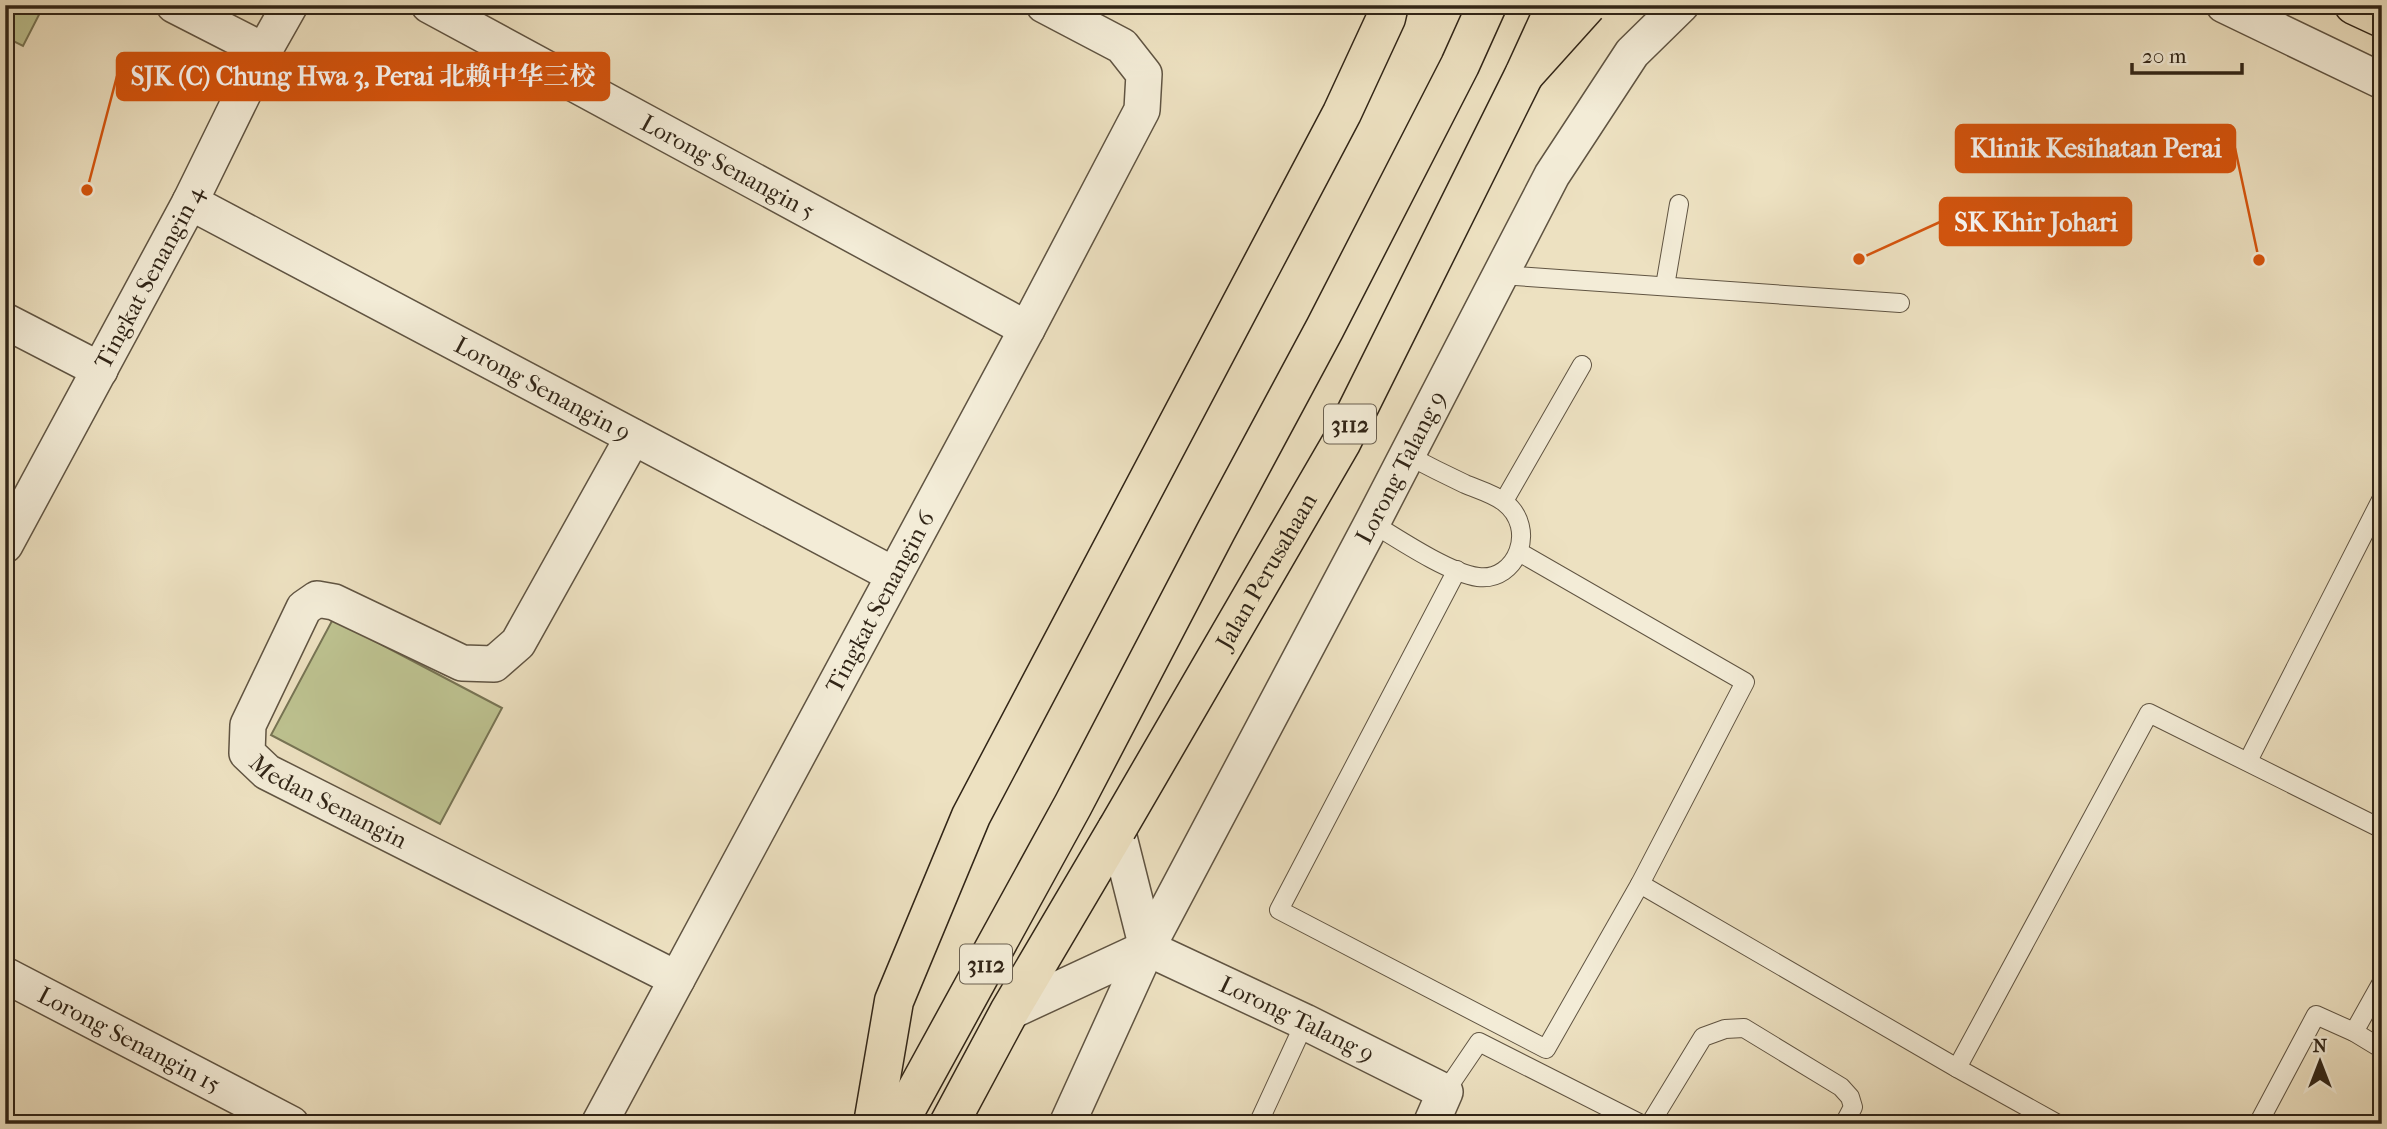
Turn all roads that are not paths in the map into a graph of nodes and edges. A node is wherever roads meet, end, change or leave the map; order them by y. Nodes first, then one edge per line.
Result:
1 (174, 5) edge
2 (290, 5) edge
3 (429, 5) edge
4 (1044, 5) edge
5 (1389, 5) edge
6 (1487, 5) edge
7 (1556, 5) edge
8 (1587, 5) edge
9 (1681, 5) edge
10 (2224, 5) edge
11 (2354, 5) edge
12 (2382, 18) edge
13 (264, 51) junction
14 (1524, 75) junction
15 (2382, 81) edge
16 (190, 202) junction
17 (1679, 204) dead end
18 (1501, 275) junction
19 (1665, 286) junction
20 (1900, 303) dead end
21 (5, 321) edge
22 (1027, 329) junction
23 (1582, 365) dead end
24 (100, 370) junction
25 (634, 437) junction
26 (1407, 455) junction
27 (2382, 498) edge
28 (1504, 501) junction
29 (1373, 523) junction
30 (5, 545) edge
31 (1519, 552) junction
32 (1457, 570) junction
33 (894, 575) junction
34 (2248, 761) junction
35 (1117, 829) junction
36 (2382, 829) edge
37 (1640, 884) junction
38 (1147, 948) junction
39 (5, 975) edge
40 (677, 979) junction
41 (2382, 982) edge
42 (1009, 1012) junction
43 (1305, 1022) junction
44 (2354, 1032) junction
45 (2382, 1049) edge
46 (1957, 1068) junction
47 (1445, 1092) junction
48 (291, 1124) edge
49 (599, 1124) edge
50 (873, 1124) edge
51 (898, 1124) edge
52 (948, 1124) edge
53 (1067, 1124) edge
54 (1258, 1124) edge
55 (1431, 1124) edge
56 (1641, 1124) edge
57 (1650, 1124) edge
58 (1844, 1124) edge
59 (2058, 1124) edge
60 (2258, 1124) edge

1 - 13 street
2 - 13 street, Tingkat Senangin 4
3 - 22 street, Lorong Senangin 5
4 - 22 street, Tingkat Senangin 6
5 - 50 main road
6 - 51 main road, 3112
7 - 14 main road, Jalan Perusahaan / 3112, bridge
8 - 14 main road, bridge
9 - 18 street, Lorong Talang 9
10 - 15 street
11 - 12 main road
13 - 16 street, Tingkat Senangin 4
14 - 35 main road, Jalan Perusahaan / 3112, bridge
16 - 24 street, Tingkat Senangin 4
16 - 25 street, Lorong Senangin 9
17 - 19 lane
18 - 19 lane
18 - 26 street, Lorong Talang 9
19 - 20 lane
21 - 24 street
22 - 33 street, Tingkat Senangin 6
23 - 28 lane
24 - 30 street, Tingkat Senangin 4
25 - 33 street, Lorong Senangin 9
25 - 40 street, Medan Senangin
26 - 28 lane
26 - 29 street, Lorong Talang 9
27 - 34 lane
28 - 31 lane
29 - 32 lane
29 - 38 street, Lorong Talang 9
31 - 32 lane
31 - 37 lane
32 - 37 lane
33 - 40 street, Tingkat Senangin 6
34 - 36 lane
34 - 46 lane
35 - 38 street
35 - 42 main road, Jalan Perusahaan / 3112
37 - 46 lane
38 - 42 street
38 - 43 street, Lorong Talang 9
38 - 53 street
39 - 48 street, Lorong Senangin 15
40 - 49 street, Tingkat Senangin 6
41 - 44 lane
42 - 52 main road, Jalan Perusahaan / 3112
43 - 47 street, Lorong Talang 9
43 - 54 lane
44 - 45 lane
44 - 60 lane
46 - 59 lane
47 - 55 street
47 - 56 lane
57 - 58 lane

